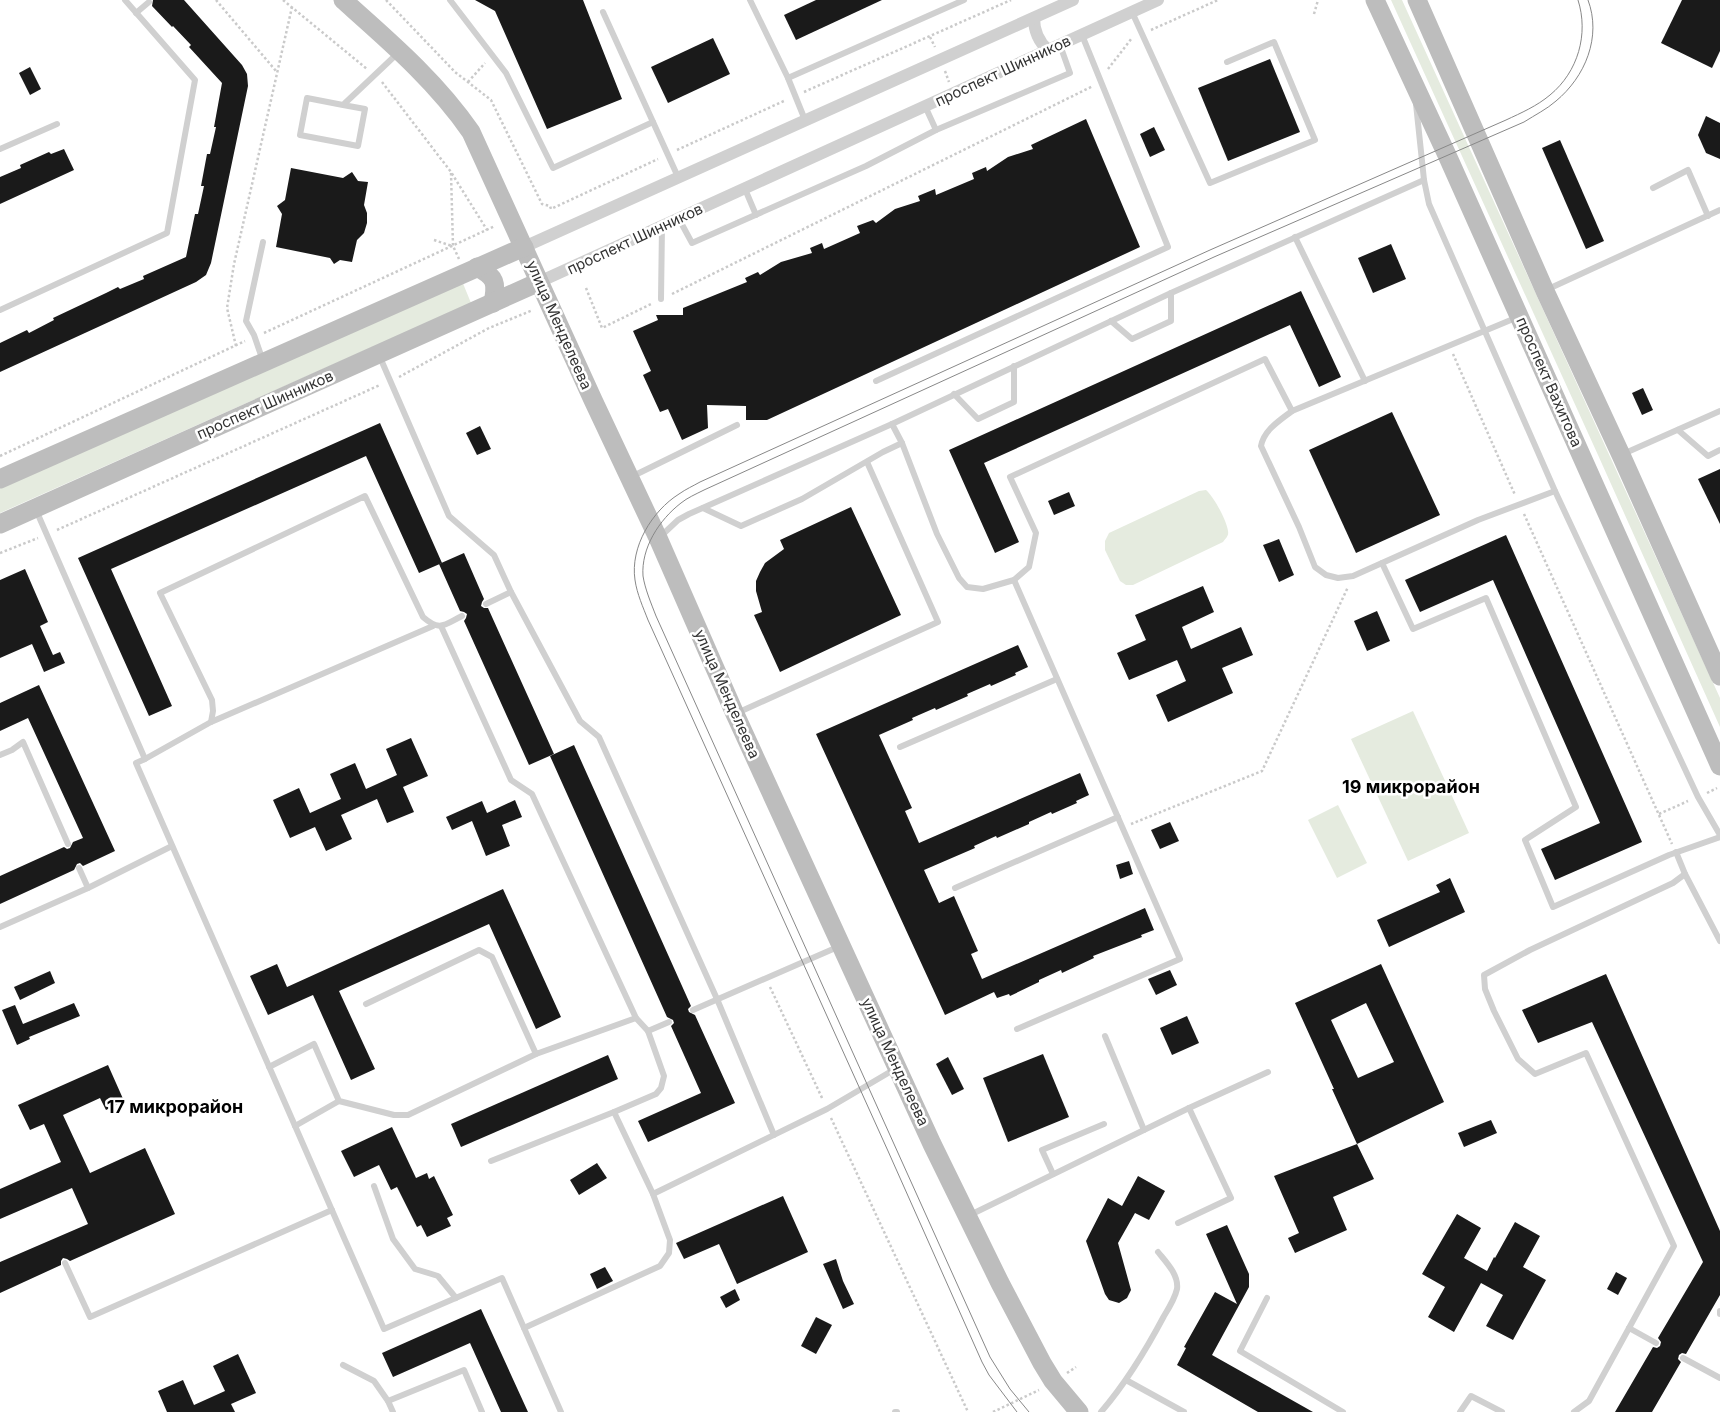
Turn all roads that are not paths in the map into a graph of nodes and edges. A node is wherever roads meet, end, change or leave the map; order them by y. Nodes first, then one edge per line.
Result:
1 (124, 0) edge
2 (343, 0) edge
3 (450, 0) edge
4 (750, 0) edge
5 (964, 0) edge
6 (1074, 0) edge
7 (1158, 0) edge
8 (1375, 0) edge
9 (1416, 0) edge
10 (149, 2) dead end
11 (603, 12) dead end
12 (1132, 12) junction
13 (136, 13) junction
14 (1034, 18) junction
15 (1082, 35) junction
16 (1054, 47) junction
17 (400, 51) junction
18 (1227, 62) dead end
19 (788, 78) junction
20 (1413, 82) junction
21 (343, 105) junction
22 (926, 106) junction
23 (805, 120) junction
24 (653, 122) junction
25 (57, 124) dead end
26 (936, 130) junction
27 (0, 149) edge
28 (678, 177) junction
29 (1424, 180) junction
30 (745, 188) junction
31 (1653, 188) dead end
32 (1720, 210) edge
33 (756, 215) junction
34 (1708, 216) junction
35 (678, 219) junction
36 (662, 226) junction
37 (1296, 237) junction
38 (263, 242) dead end
39 (524, 246) junction
40 (469, 266) junction
41 (539, 282) junction
42 (1545, 291) junction
43 (1171, 293) junction
44 (661, 299) road end
45 (494, 303) junction
46 (0, 310) edge
47 (1520, 317) junction
48 (1111, 321) junction
49 (1486, 331) junction
50 (378, 354) junction
51 (264, 362) junction
52 (1014, 366) junction
53 (876, 381) dead end
54 (1364, 381) junction
55 (954, 394) junction
56 (1292, 411) junction
57 (1720, 411) edge
58 (892, 424) junction
59 (738, 425) dead end
60 (1678, 430) junction
61 (902, 444) junction
62 (1720, 450) edge
63 (1621, 454) junction
64 (867, 462) junction
65 (630, 478) junction
66 (0, 479) edge
67 (1555, 491) junction
68 (35, 508) junction
69 (703, 508) junction
70 (0, 524) edge
71 (658, 538) junction
72 (1382, 563) junction
73 (1014, 580) junction
74 (511, 592) junction
75 (486, 604) dead end
76 (462, 616) dead end
77 (433, 626) junction
78 (441, 626) junction
79 (1720, 676) edge
80 (1057, 679) junction
81 (736, 714) junction
82 (211, 722) junction
83 (900, 747) dead end
84 (0, 755) edge
85 (145, 759) junction
86 (1720, 766) edge
87 (1118, 817) junction
88 (1720, 836) edge
89 (68, 844) dead end
90 (172, 846) junction
91 (1676, 852) junction
92 (79, 868) dead end
93 (1685, 874) junction
94 (88, 888) junction
95 (955, 888) dead end
96 (0, 927) edge
97 (1720, 941) edge
98 (841, 946) junction
99 (717, 999) junction
100 (366, 1004) dead end
101 (693, 1010) dead end
102 (636, 1018) junction
103 (669, 1022) dead end
104 (1018, 1029) dead end
105 (648, 1031) junction
106 (1105, 1036) dead end
107 (536, 1054) junction
108 (268, 1066) junction
109 (897, 1068) junction
110 (1268, 1072) dead end
111 (339, 1101) junction
112 (1189, 1108) junction
113 (614, 1112) junction
114 (1104, 1124) dead end
115 (295, 1126) junction
116 (1144, 1130) junction
117 (774, 1135) junction
118 (491, 1161) dead end
119 (1053, 1174) junction
120 (374, 1186) dead end
121 (653, 1194) junction
122 (332, 1210) junction
123 (967, 1217) junction
124 (1178, 1223) dead end
125 (1158, 1252) dead end
126 (65, 1263) dead end
127 (456, 1298) junction
128 (1267, 1298) dead end
129 (524, 1328) junction
130 (1629, 1328) junction
131 (1656, 1343) dead end
132 (1683, 1358) dead end
133 (343, 1365) dead end
134 (1720, 1378) edge
135 (1126, 1380) junction
136 (388, 1401) junction
137 (1073, 1411) edge
138 (393, 1412) edge
139 (482, 1412) edge
140 (561, 1412) edge
141 (1101, 1412) edge
142 (1184, 1412) edge
143 (1343, 1412) edge
144 (1460, 1412) edge
145 (1502, 1412) edge
146 (1574, 1412) edge

1 - 13 lane
2 - 17 main road, улица Менделеева
3 - 24 lane
4 - 19 lane
5 - 19 lane
6 - 14 street
7 - 12 street, проспект Шинников
8 - 20 main road, проспект Вахитова
9 - 42 main road
10 - 13 lane
11 - 24 lane
12 - 15 street, проспект Шинников
12 - 18 lane
13 - 46 lane
14 - 16 street
14 - 23 street
15 - 16 street, проспект Шинников
15 - 53 lane
16 - 22 street, проспект Шинников
16 - 26 lane
17 - 21 lane
17 - 39 main road, улица Менделеева
19 - 23 lane
20 - 29 lane
20 - 47 main road, проспект Вахитова
21 - 21 lane
22 - 26 lane
22 - 30 street, проспект Шинников
23 - 28 street
24 - 28 lane
25 - 27 lane
26 - 33 lane
28 - 39 street
29 - 37 lane
29 - 49 lane
30 - 33 lane
30 - 35 street, проспект Шинников
31 - 34 lane
32 - 34 lane
33 - 35 lane
34 - 42 lane
35 - 36 street, проспект Шинников
36 - 41 street, проспект Шинников
36 - 44 lane
37 - 43 lane
37 - 54 lane
38 - 51 lane
39 - 40 main road
39 - 41 main road, улица Менделеева
40 - 45 main road
40 - 51 main road
41 - 45 main road, проспект Шинников
41 - 65 main road, улица Менделеева
42 - 63 main road
43 - 48 lane
43 - 48 lane
45 - 50 main road, проспект Шинников
47 - 49 lane
47 - 86 main road, проспект Вахитова
48 - 52 lane
49 - 54 lane
49 - 67 lane
50 - 68 main road, проспект Шинников
50 - 74 lane
51 - 66 main road
52 - 55 lane
52 - 55 lane
54 - 56 lane
55 - 58 lane
56 - 72 lane
56 - 73 lane
57 - 60 lane
58 - 61 lane
58 - 69 lane
59 - 65 lane
60 - 62 lane
60 - 63 lane
61 - 64 lane
61 - 73 lane
63 - 79 main road
64 - 69 lane
64 - 81 lane
65 - 71 main road, улица Менделеева
67 - 72 lane
67 - 88 lane
68 - 70 main road, проспект Шинников
68 - 85 lane
69 - 71 lane
71 - 81 main road, улица Менделеева
72 - 91 lane
73 - 80 lane
74 - 75 lane
74 - 99 lane
76 - 78 lane
77 - 78 lane
77 - 82 lane
77 - 82 lane
78 - 102 lane
80 - 83 lane
80 - 87 lane
81 - 98 main road, улица Менделеева
82 - 85 lane
84 - 89 lane
85 - 90 lane
87 - 95 lane
87 - 104 lane
88 - 91 lane
90 - 94 lane
90 - 108 lane
91 - 93 lane
92 - 94 lane
93 - 97 lane
93 - 130 lane
94 - 96 lane
98 - 99 lane
98 - 109 main road, улица Менделеева
99 - 101 lane
99 - 117 lane
100 - 107 lane
102 - 105 lane
102 - 107 lane
103 - 105 lane
105 - 113 lane
106 - 116 lane
107 - 111 lane
108 - 111 lane
108 - 115 lane
109 - 117 lane
109 - 123 main road, улица Менделеева
110 - 112 lane
111 - 115 lane
112 - 116 lane
112 - 124 lane
113 - 118 lane
113 - 121 lane
114 - 119 lane
115 - 122 lane
116 - 119 lane
117 - 121 lane
119 - 123 lane
120 - 127 lane
121 - 129 lane
122 - 126 lane
122 - 127 lane
123 - 137 main road, улица Менделеева
125 - 135 lane
127 - 129 lane
128 - 143 lane
129 - 140 lane
130 - 131 lane
130 - 146 lane
132 - 134 lane
133 - 136 lane
135 - 141 lane
135 - 142 lane
136 - 138 lane
136 - 139 lane
144 - 145 lane

